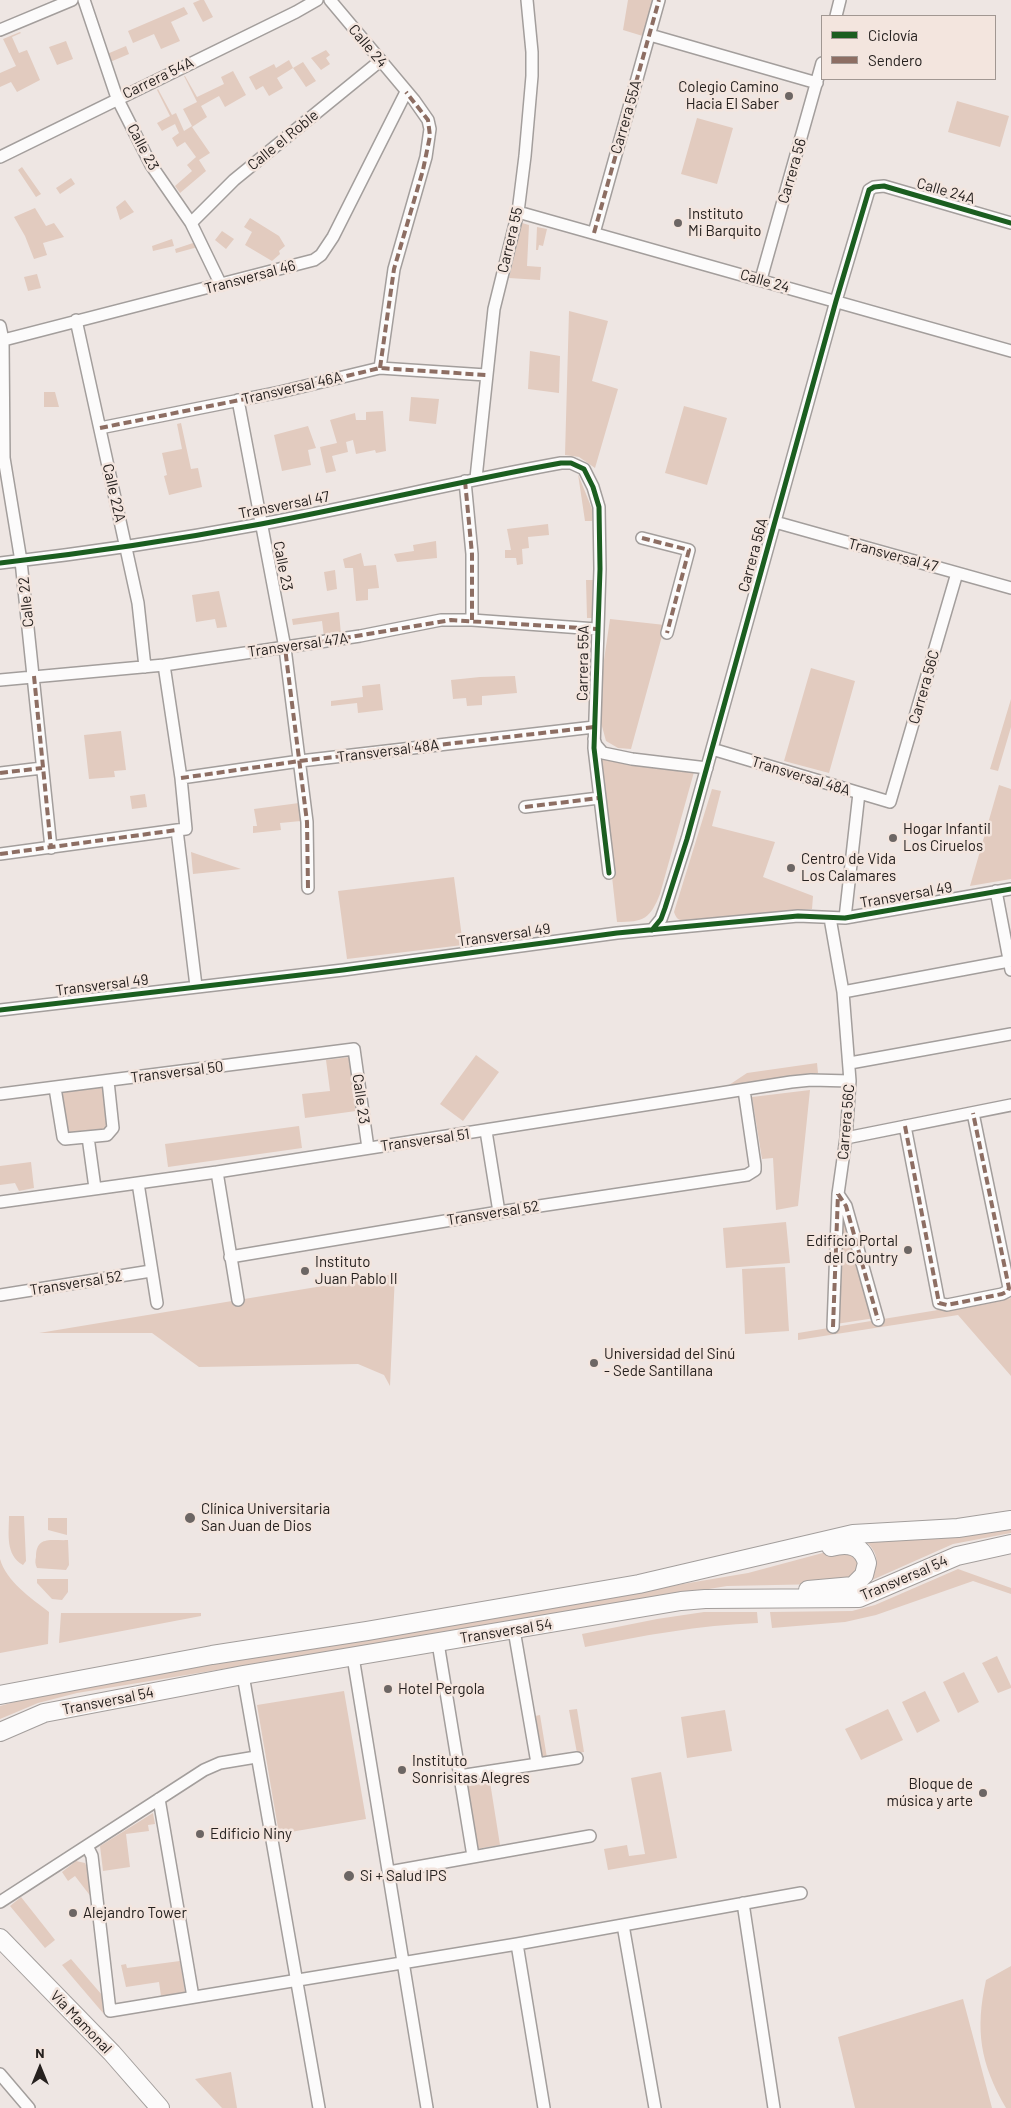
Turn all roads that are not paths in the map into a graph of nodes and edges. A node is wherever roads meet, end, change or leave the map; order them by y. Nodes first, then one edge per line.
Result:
1 (72, 0) edge
2 (84, 0) edge
3 (316, 0) edge
4 (330, 0) edge
5 (528, 0) edge
6 (659, 0) edge
7 (840, 0) edge
8 (836, 15) edge
9 (0, 30) edge
10 (650, 36) junction
11 (380, 61) junction
12 (821, 67) edge
13 (817, 83) junction
14 (406, 92) junction
15 (117, 98) junction
16 (0, 157) edge
17 (874, 187) joint
18 (518, 212) junction
19 (191, 223) junction
20 (1011, 223) edge
21 (594, 233) junction
22 (761, 280) junction
23 (221, 285) junction
24 (836, 301) junction
25 (76, 320) junction
26 (0, 326) edge
27 (2, 341) edge
28 (1011, 351) edge
29 (380, 368) junction
30 (486, 375) junction
31 (238, 400) junction
32 (100, 428) junction
33 (571, 463) joint
34 (470, 479) junction
35 (775, 522) junction
36 (262, 524) junction
37 (642, 538) dead end
38 (126, 546) junction
39 (22, 561) junction
40 (0, 563) edge
41 (957, 573) junction
42 (1011, 588) edge
43 (472, 620) junction
44 (596, 629) junction
45 (667, 634) dead end
46 (285, 648) junction
47 (164, 664) junction
48 (145, 667) junction
49 (34, 676) junction
50 (0, 680) edge
51 (594, 732) junction
52 (712, 749) junction
53 (300, 761) junction
54 (42, 768) junction
55 (707, 768) junction
56 (0, 773) edge
57 (181, 778) junction
58 (859, 793) junction
59 (599, 798) junction
60 (890, 802) joint
61 (525, 807) dead end
62 (177, 830) junction
63 (51, 848) junction
64 (0, 854) edge
65 (609, 873) dead end
66 (308, 888) dead end
67 (1011, 889) edge
68 (996, 891) junction
69 (830, 918) junction
70 (845, 918) junction
71 (652, 930) junction
72 (1010, 965) edge
73 (196, 986) junction
74 (844, 992) junction
75 (0, 1010) edge
76 (1011, 1034) edge
77 (354, 1049) joint
78 (850, 1062) junction
79 (108, 1081) junction
80 (850, 1081) junction
81 (54, 1088) junction
82 (744, 1090) junction
83 (0, 1094) edge
84 (1011, 1105) edge
85 (973, 1113) junction
86 (905, 1126) junction
87 (486, 1131) junction
88 (88, 1137) junction
89 (846, 1138) junction
90 (368, 1148) junction
91 (216, 1172) junction
92 (138, 1183) junction
93 (95, 1188) junction
94 (838, 1194) junction
95 (0, 1202) edge
96 (499, 1212) junction
97 (230, 1256) junction
98 (151, 1271) junction
99 (0, 1294) edge
100 (238, 1300) dead end
101 (157, 1303) dead end
102 (878, 1320) dead end
103 (833, 1327) dead end
104 (1011, 1520) edge
105 (1011, 1544) edge
106 (685, 1575) junction
107 (705, 1599) junction
108 (514, 1630) junction
109 (438, 1642) junction
110 (353, 1657) junction
111 (242, 1675) junction
112 (0, 1695) edge
113 (0, 1732) edge
114 (256, 1757) junction
115 (577, 1758) dead end
116 (537, 1763) junction
117 (459, 1776) junction
118 (159, 1800) junction
119 (590, 1836) dead end
120 (87, 1846) junction
121 (473, 1856) junction
122 (388, 1872) junction
123 (801, 1893) dead end
124 (0, 1902) edge
125 (743, 1903) junction
126 (623, 1925) junction
127 (0, 1930) edge
128 (3, 1943) edge
129 (517, 1944) junction
130 (404, 1962) junction
131 (296, 1979) junction
132 (193, 1997) junction
133 (0, 2074) edge
134 (29, 2108) edge
135 (160, 2108) edge
136 (319, 2108) edge
137 (427, 2108) edge
138 (544, 2108) edge
139 (655, 2108) edge
140 (774, 2108) edge

1 - 9 street
2 - 15 street, Calle 23
3 - 15 street, Carrera 54A
4 - 11 street, Calle 24
5 - 18 street, Carrera 55
6 - 10 street, Carrera 55A
7 - 8 street
10 - 13 street
10 - 21 street, Carrera 55A
11 - 14 street, Calle 24
11 - 19 street, Calle el Roble
12 - 13 street, Carrera 56
13 - 22 street, Carrera 56
14 - 23 street, Transversal 46
14 - 29 street, Calle 24
15 - 16 street, Carrera 54A
15 - 19 street, Calle 23
17 - 20 street, Calle 24A
17 - 24 street, Carrera 56A
18 - 21 street, Calle 24
18 - 30 street, Carrera 55
19 - 23 street, Calle 23
21 - 22 street, Calle 24
22 - 24 street, Calle 24
23 - 25 street, Transversal 46
24 - 28 street, Calle 24
24 - 35 street, Carrera 56A
25 - 27 street, Transversal 46
25 - 32 street, Calle 22A
26 - 27 street, Calle 22
27 - 39 street, Calle 22
29 - 30 street, Transversal 46A
29 - 31 street, Transversal 46A
30 - 34 street, Carrera 55
31 - 32 street, Transversal 46A
31 - 36 street, Calle 23
32 - 38 street, Calle 22A
33 - 34 street, Transversal 47
33 - 44 street, Carrera 55A
34 - 36 street, Transversal 47
34 - 43 street, Carrera 55
35 - 41 street, Transversal 47
35 - 52 street, Carrera 56A
36 - 38 street, Transversal 47
36 - 46 street, Calle 23
37 - 45 street
38 - 39 street, Transversal 47
38 - 48 street, Calle 22A
39 - 40 street, Transversal 47
39 - 49 street, Calle 22
41 - 42 street, Transversal 47
41 - 60 street, Carrera 56C
43 - 44 street, Transversal 47A
43 - 46 street, Transversal 47A
44 - 51 street, Carrera 55A
46 - 47 street, Transversal 47A
46 - 53 street, Calle 23
47 - 48 street, Transversal 47A
47 - 57 street
48 - 49 street, Transversal 47A
49 - 50 street, Transversal 47A
49 - 54 street, Calle 22
51 - 53 street, Transversal 48A
51 - 55 street
51 - 59 street, Carrera 55A
52 - 55 street, Carrera 56A
52 - 58 street, Transversal 48A
53 - 57 street, Transversal 48A
53 - 66 street, Calle 23
54 - 56 street
54 - 63 street, Calle 22
55 - 71 street, Carrera 56A
57 - 62 street
58 - 60 street, Transversal 48A
58 - 70 street
59 - 61 street
59 - 65 street, Carrera 55A
62 - 63 street
62 - 73 street
63 - 64 street
67 - 68 street, Transversal 49
68 - 70 street, Transversal 49
68 - 72 street
69 - 70 street, Transversal 49
69 - 71 street, Transversal 49
69 - 74 street, Carrera 56C
71 - 73 street, Transversal 49
72 - 74 street
73 - 75 street, Transversal 49
74 - 78 street, Carrera 56C
76 - 78 street
77 - 79 street, Transversal 50
77 - 90 street, Calle 23
78 - 80 street, Carrera 56C
79 - 81 street, Transversal 50
79 - 88 street
80 - 82 street, Transversal 51
80 - 89 street, Carrera 56C
81 - 83 street, Transversal 50
81 - 88 street
82 - 87 street, Transversal 51
82 - 96 street, Transversal 52
84 - 85 street
85 - 86 street
85 - 86 street
86 - 89 street
87 - 90 street, Transversal 51
87 - 96 street
88 - 93 street
89 - 94 street, Carrera 56C
90 - 91 street, Transversal 51
91 - 92 street, Transversal 51
91 - 97 street
92 - 93 street, Transversal 51
92 - 98 street
93 - 95 street, Transversal 51
94 - 102 street
94 - 103 street, Carrera 56C
96 - 97 street, Transversal 52
97 - 100 street
98 - 99 street, Transversal 52
98 - 101 street
104 - 106 main road, Transversal 54
105 - 107 main road, Transversal 54
106 - 107 main road
106 - 112 main road, Transversal 54
107 - 108 main road, Transversal 54
108 - 109 main road, Transversal 54
108 - 116 street
109 - 110 main road, Transversal 54
109 - 117 street
110 - 111 main road, Transversal 54
110 - 122 street
111 - 113 main road, Transversal 54
111 - 114 street
114 - 118 street
114 - 131 street
115 - 116 street
116 - 117 street
117 - 121 street
118 - 120 street
118 - 132 street
119 - 121 street
120 - 124 street
120 - 132 street
121 - 122 street
122 - 130 street
123 - 125 street
125 - 126 street
125 - 140 street
126 - 129 street
126 - 139 street
127 - 128 main road, Vía Mamonal
128 - 135 main road, Vía Mamonal
129 - 130 street
129 - 138 street
130 - 131 street
130 - 137 street
131 - 132 street
131 - 136 street
133 - 134 street

